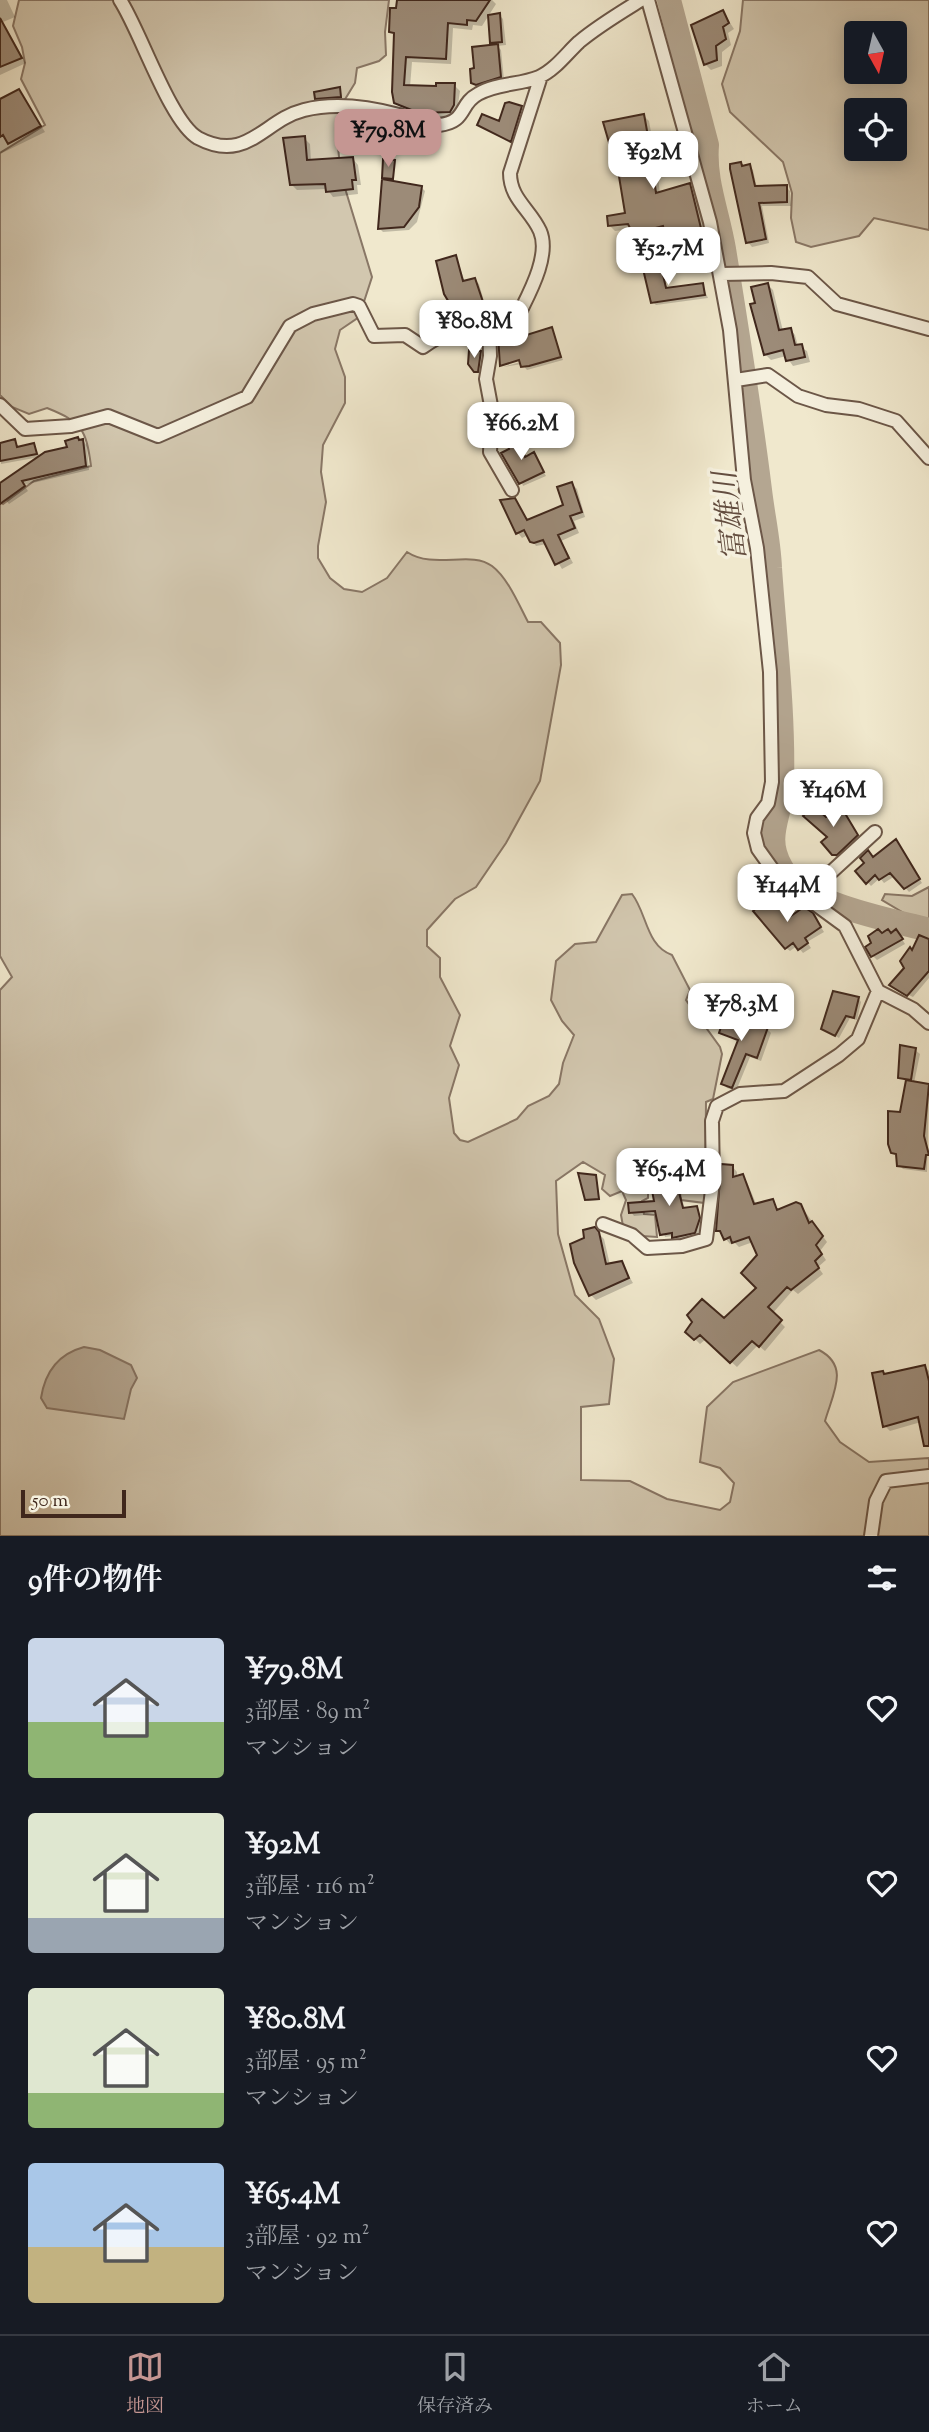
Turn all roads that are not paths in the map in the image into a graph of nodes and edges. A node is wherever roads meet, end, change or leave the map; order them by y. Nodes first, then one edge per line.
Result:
1 (120, 0) edge
2 (641, 0) edge
3 (648, 0) edge
4 (541, 76) junction
5 (721, 274) junction
6 (489, 321) junction
7 (929, 329) edge
8 (739, 380) junction
9 (0, 405) edge
10 (929, 458) edge
11 (512, 490) dead end
12 (875, 832) dead end
13 (804, 897) junction
14 (878, 991) junction
15 (929, 1023) edge
16 (603, 1224) dead end
17 (929, 1476) edge
18 (871, 1536) edge

1 - 4 street
2 - 4 street
3 - 5 street
4 - 6 street
5 - 7 street
5 - 8 street
6 - 9 street
6 - 11 street
8 - 10 street
8 - 13 street
12 - 13 street
13 - 14 street
14 - 15 street
14 - 16 street
17 - 18 street

